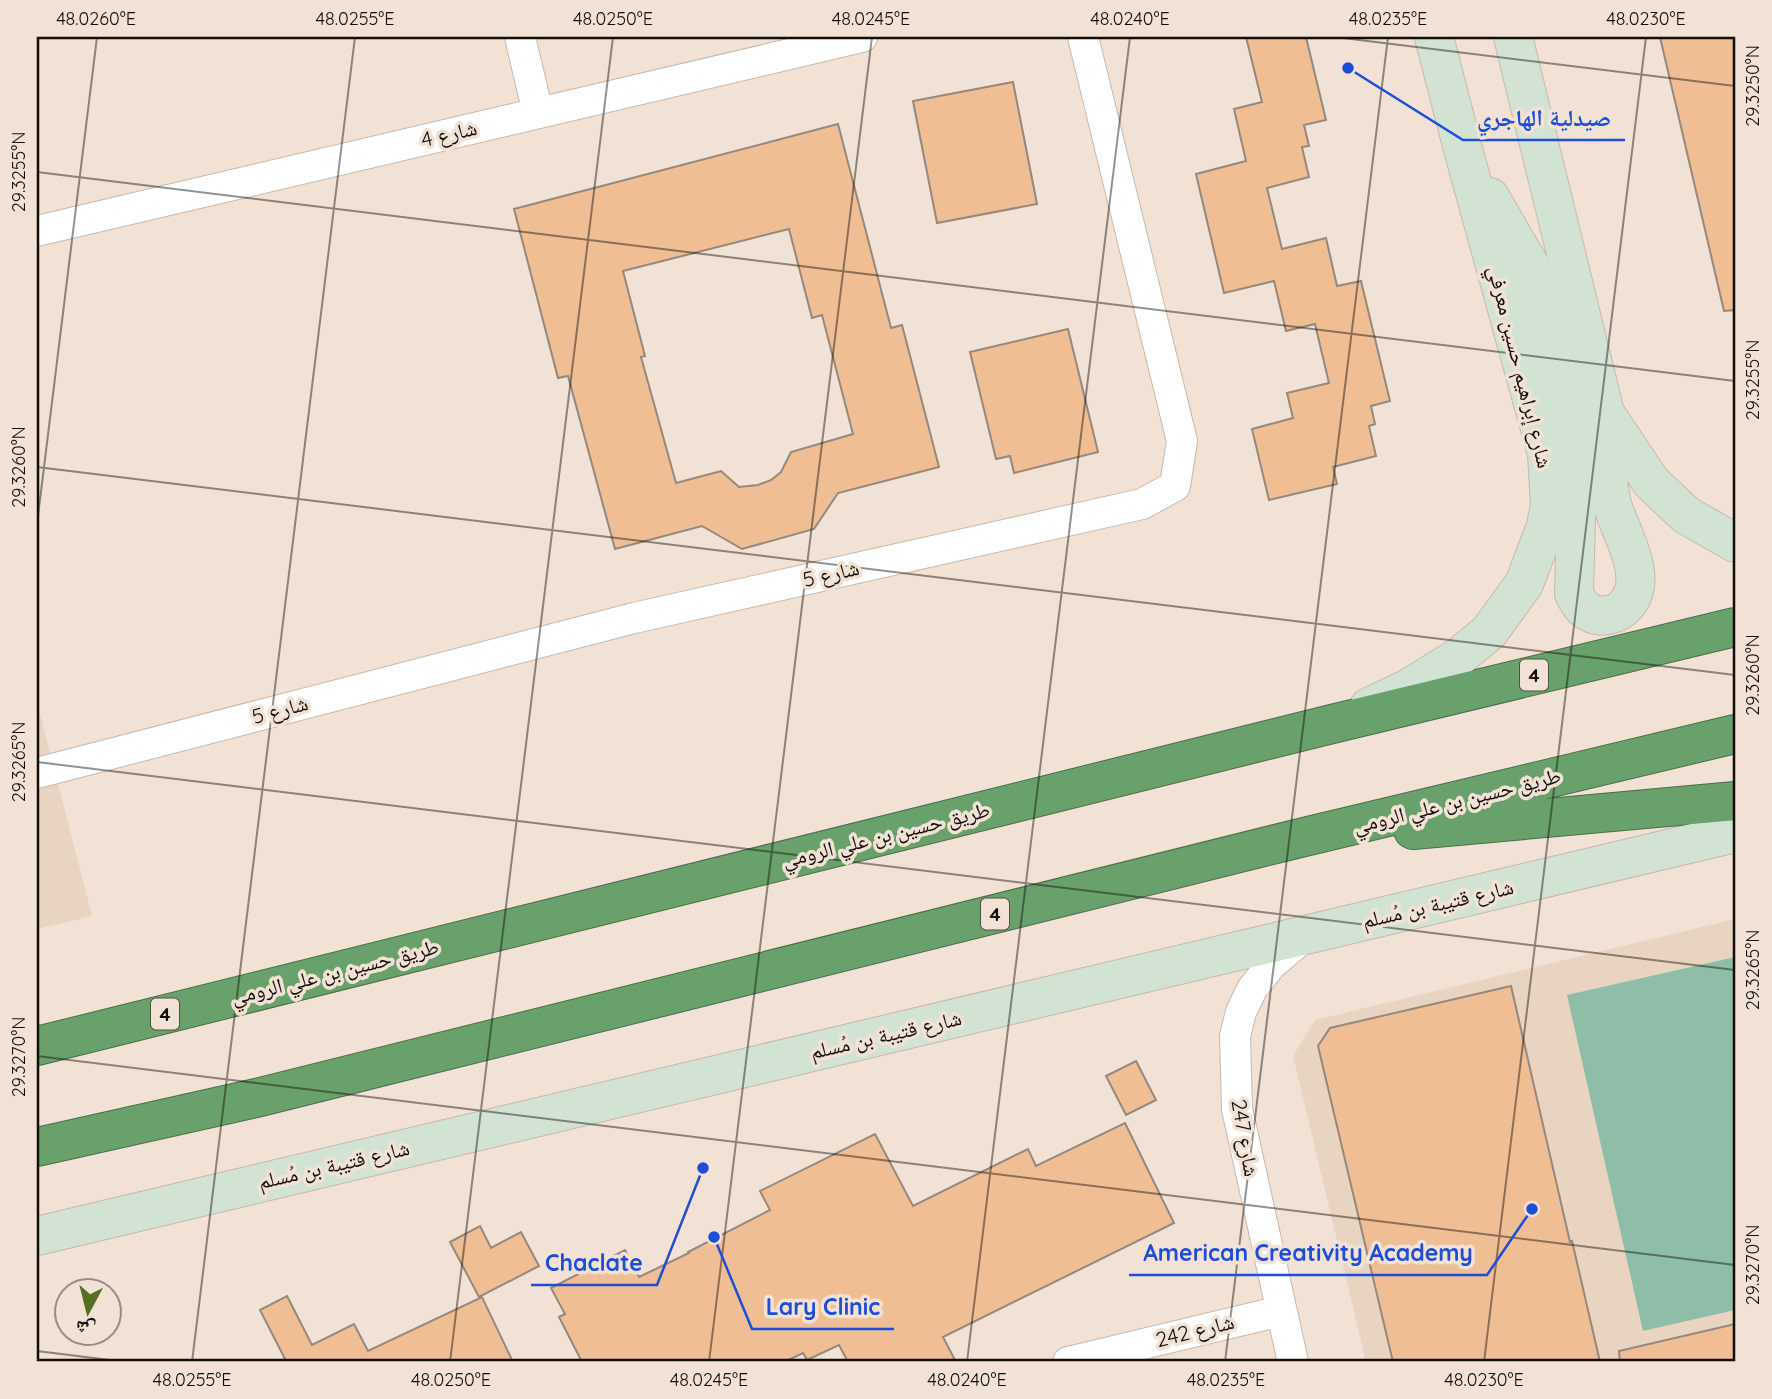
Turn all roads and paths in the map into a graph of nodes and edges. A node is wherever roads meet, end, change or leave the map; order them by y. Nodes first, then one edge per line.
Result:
1 (520, 37) edge
2 (862, 37) edge
3 (1083, 37) edge
4 (1434, 37) edge
5 (1513, 37) edge
6 (538, 113) junction
7 (1464, 153) junction
8 (37, 231) edge
9 (1605, 413) junction
10 (1735, 543) edge
11 (1735, 626) edge
12 (1332, 724) junction
13 (1735, 734) edge
14 (37, 773) edge
15 (1735, 801) edge
16 (1735, 833) edge
17 (1300, 838) junction
18 (1306, 935) junction
19 (293, 982) junction
20 (37, 1022) edge
21 (37, 1046) edge
22 (256, 1098) junction
23 (37, 1147) edge
24 (37, 1161) edge
25 (37, 1236) edge
26 (1281, 1311) junction
27 (1068, 1362) edge
28 (1293, 1362) edge

1 - 6 street
2 - 6 street, شارع 4
3 - 14 street, شارع 5
4 - 7 street, شارع إبراهيم حسين معرفي
5 - 9 street
6 - 8 street, شارع 4
7 - 9 street
7 - 12 street, شارع إبراهيم حسين معرفي
9 - 10 street
11 - 12 highway, طريق حسين بن علي الرومي / 4
12 - 19 highway, طريق حسين بن علي الرومي / 4
13 - 17 highway, طريق حسين بن علي الرومي / 4
15 - 17 highway
16 - 18 street, شارع قتيبة بن مُسلم
17 - 22 highway, طريق حسين بن علي الرومي / 4
18 - 25 street, شارع قتيبة بن مُسلم
18 - 26 street, شارع 247
19 - 20 highway
19 - 21 highway, طريق حسين بن علي الرومي / 4
22 - 23 highway, طريق حسين بن علي الرومي / 4
22 - 24 highway
26 - 27 street, شارع 242
26 - 28 street, شارع 247

